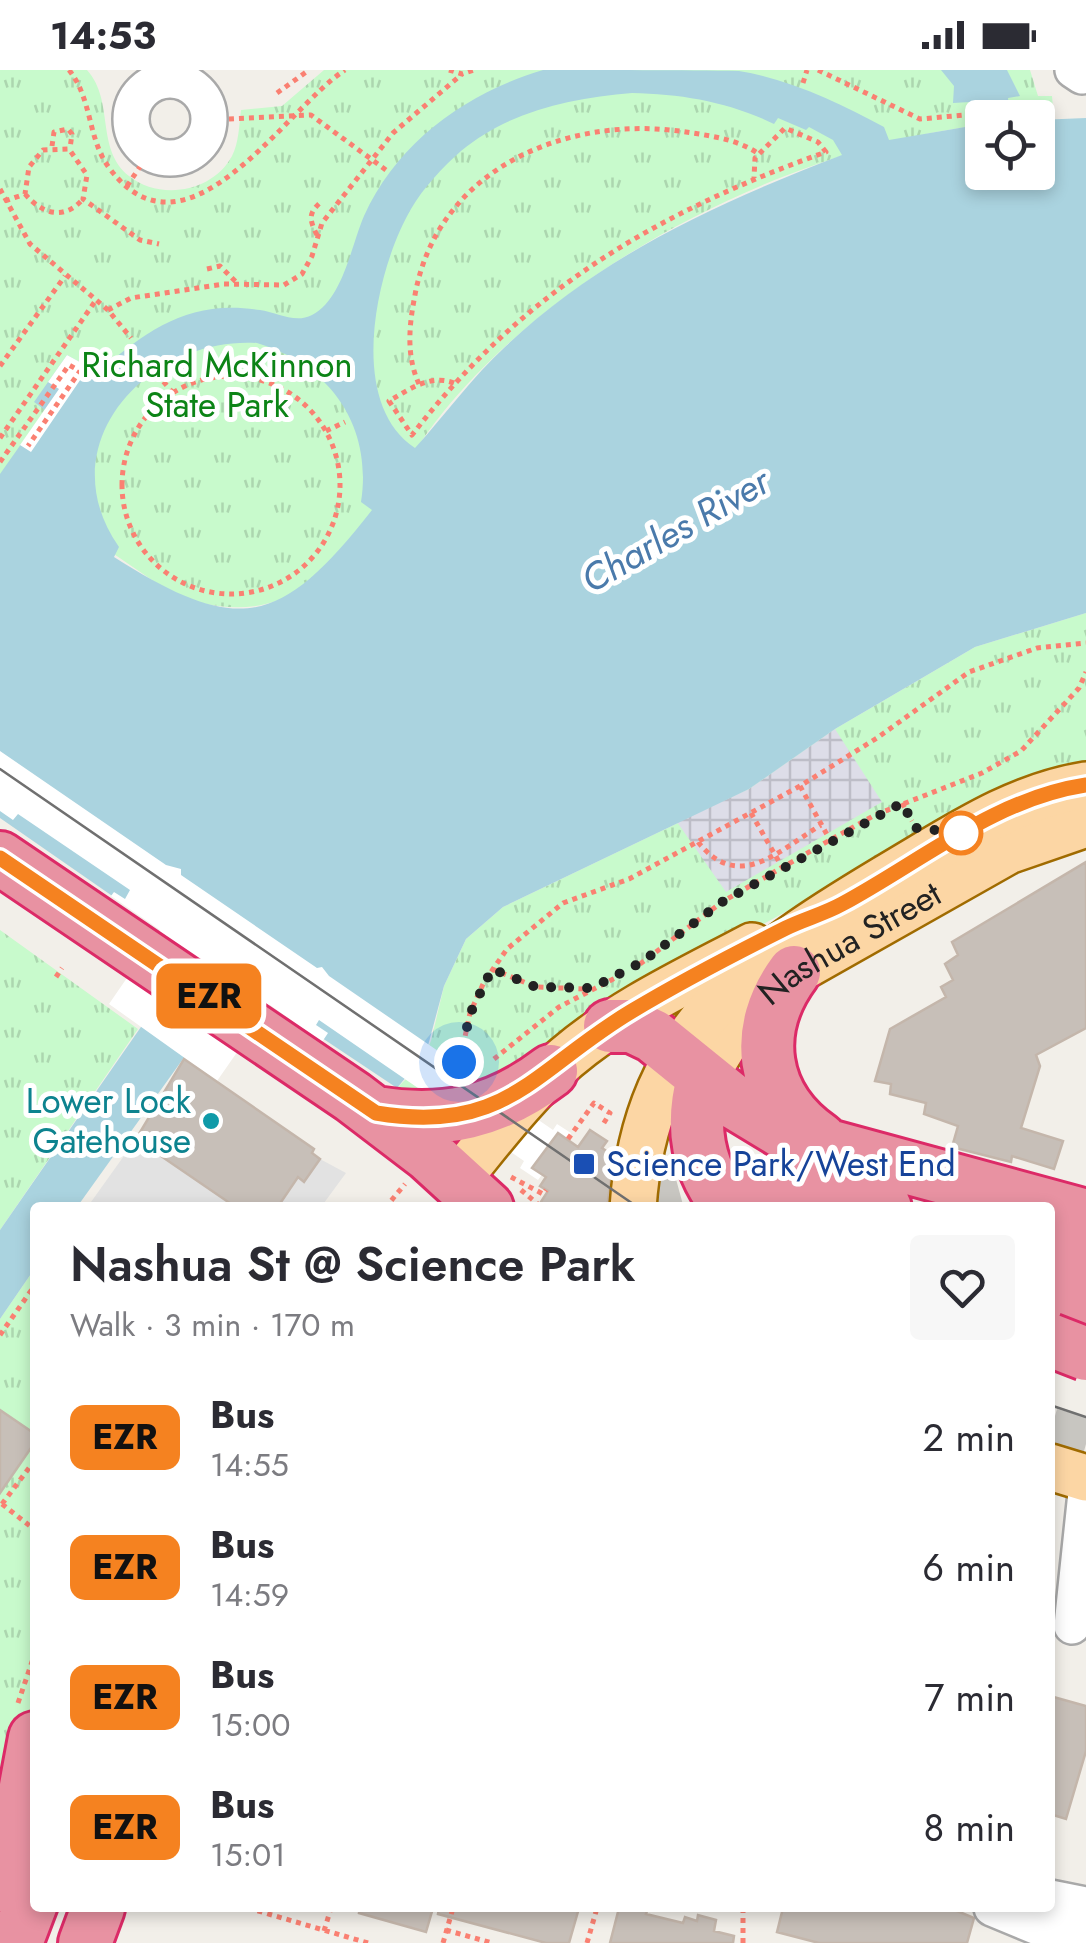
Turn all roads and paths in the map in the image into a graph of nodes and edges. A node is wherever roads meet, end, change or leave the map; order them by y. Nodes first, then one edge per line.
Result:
1 (69, 70) edge
2 (309, 70) edge
3 (345, 70) edge
4 (449, 70) edge
5 (474, 70) edge
6 (807, 70) edge
7 (818, 70) edge
8 (462, 74) junction
9 (142, 78) edge
10 (802, 83) dead end
11 (277, 93) dead end
12 (965, 114) edge
13 (292, 115) junction
14 (209, 120) junction
15 (336, 135) junction
16 (52, 146) junction
17 (330, 146) dead end
18 (70, 149) junction
19 (150, 152) junction
20 (758, 154) junction
21 (374, 162) junction
22 (386, 170) dead end
23 (754, 178) junction
24 (126, 186) junction
25 (0, 188) edge
26 (25, 194) junction
27 (83, 199) junction
28 (5, 201) junction
29 (322, 201) dead end
30 (317, 235) junction
31 (159, 244) dead end
32 (207, 269) dead end
33 (65, 276) junction
34 (238, 284) junction
35 (96, 300) junction
36 (108, 310) junction
37 (131, 338) dead end
38 (0, 366) edge
39 (157, 374) dead end
40 (454, 383) junction
41 (419, 384) junction
42 (172, 392) junction
43 (345, 422) dead end
44 (326, 430) junction
45 (0, 438) edge
46 (28, 446) dead end
47 (0, 462) edge
48 (1086, 643) edge
49 (1086, 672) edge
50 (1086, 785) edge
51 (800, 786) junction
52 (902, 803) junction
53 (751, 812) junction
54 (1086, 824) edge
55 (822, 825) junction
56 (916, 828) dead end
57 (830, 840) junction
58 (698, 842) junction
59 (774, 854) junction
60 (0, 858) edge
61 (782, 867) junction
62 (0, 887) edge
63 (840, 906) junction
64 (137, 964) junction
65 (62, 968) dead end
66 (632, 968) dead end
67 (492, 969) junction
68 (794, 972) junction
69 (622, 974) dead end
70 (56, 977) dead end
71 (601, 1007) junction
72 (246, 1039) junction
73 (486, 1066) dead end
74 (689, 1067) junction
75 (552, 1071) junction
76 (456, 1077) dead end
77 (376, 1113) junction
78 (602, 1126) dead end
79 (568, 1140) dead end
80 (853, 1154) junction
81 (546, 1190) dead end
82 (745, 1197) edge
83 (448, 1200) edge
84 (634, 1202) edge
85 (861, 1202) edge
86 (1033, 1202) edge
87 (1055, 1208) edge
88 (1086, 1216) edge
89 (1055, 1252) edge
90 (1055, 1253) edge
91 (1086, 1257) edge
92 (1086, 1266) edge
93 (30, 1292) edge
94 (1055, 1297) edge
95 (1086, 1306) edge
96 (0, 1334) edge
97 (1055, 1344) edge
98 (1086, 1354) edge
99 (30, 1467) edge
100 (1055, 1469) edge
101 (1086, 1478) edge
102 (1086, 1493) edge
103 (1, 1506) edge
104 (30, 1526) edge
105 (1072, 1626) dead end
106 (30, 1761) edge
107 (30, 1803) edge
108 (8, 1862) edge
109 (1055, 1899) edge
110 (1086, 1905) edge
111 (30, 1907) edge
112 (64, 1912) edge
113 (96, 1912) edge
114 (261, 1912) edge
115 (331, 1912) edge
116 (452, 1912) edge
117 (596, 1912) edge
118 (743, 1912) edge
119 (1002, 1912) edge
120 (446, 1930) junction
121 (324, 1931) junction
122 (1086, 1937) edge
123 (16, 1943) edge
124 (52, 1943) edge
125 (84, 1943) edge
126 (368, 1943) edge
127 (443, 1943) edge
128 (492, 1943) edge
129 (587, 1943) edge
130 (743, 1943) edge

1 - 24 path
2 - 11 path
3 - 13 path
4 - 8 path
5 - 8 path
6 - 10 path
7 - 12 path
8 - 21 path
9 - 14 street
9 - 19 street
13 - 14 path
13 - 15 path
13 - 24 path
14 - 19 street
15 - 17 path
15 - 21 path
16 - 18 path
16 - 18 path
16 - 26 path
18 - 27 path
19 - 24 path
20 - 23 path
20 - 23 path
20 - 41 path
21 - 22 path
21 - 30 path
23 - 40 path
25 - 28 path
26 - 27 path
26 - 28 path
27 - 31 path
28 - 33 path
29 - 30 path
30 - 34 path
32 - 34 path
33 - 35 path
33 - 38 path
34 - 36 path
35 - 36 path
35 - 45 path
36 - 37 path
39 - 42 path
40 - 41 path
40 - 41 path
42 - 44 path
42 - 44 path
43 - 44 path
46 - 47 path
48 - 51 path
49 - 52 path
50 - 63 main road, Nashua Street
51 - 53 path
51 - 55 path
52 - 56 path
52 - 57 path
53 - 58 path
53 - 59 path
54 - 68 main road, Nashua Street
55 - 57 path
55 - 59 path
57 - 61 path
58 - 59 path
58 - 67 path
59 - 61 path
60 - 64 highway
61 - 66 path
62 - 64 highway
63 - 71 main road
63 - 74 main road, Nashua Street
64 - 72 highway
65 - 70 path
67 - 71 path
67 - 76 path
68 - 74 main road, Nashua Street
68 - 80 highway
69 - 71 path
71 - 73 path
71 - 74 highway
71 - 75 main road
72 - 77 highway
72 - 83 highway
74 - 80 highway
74 - 82 highway
74 - 84 main road, Nashua Street
75 - 77 highway
75 - 83 main road
77 - 83 highway
78 - 79 path
80 - 86 highway
81 - 83 path
82 - 85 highway
87 - 88 highway
89 - 91 highway
90 - 92 highway
93 - 96 path
94 - 95 highway
97 - 98 highway, bridge
99 - 103 path
100 - 101 main road
102 - 105 street
103 - 104 path
106 - 108 highway
107 - 108 highway
109 - 110 street
111 - 123 highway
112 - 124 highway
113 - 125 highway
114 - 121 path
115 - 121 path
116 - 120 path
117 - 129 path
118 - 130 path
119 - 122 street
120 - 127 path
120 - 128 path
121 - 126 path

